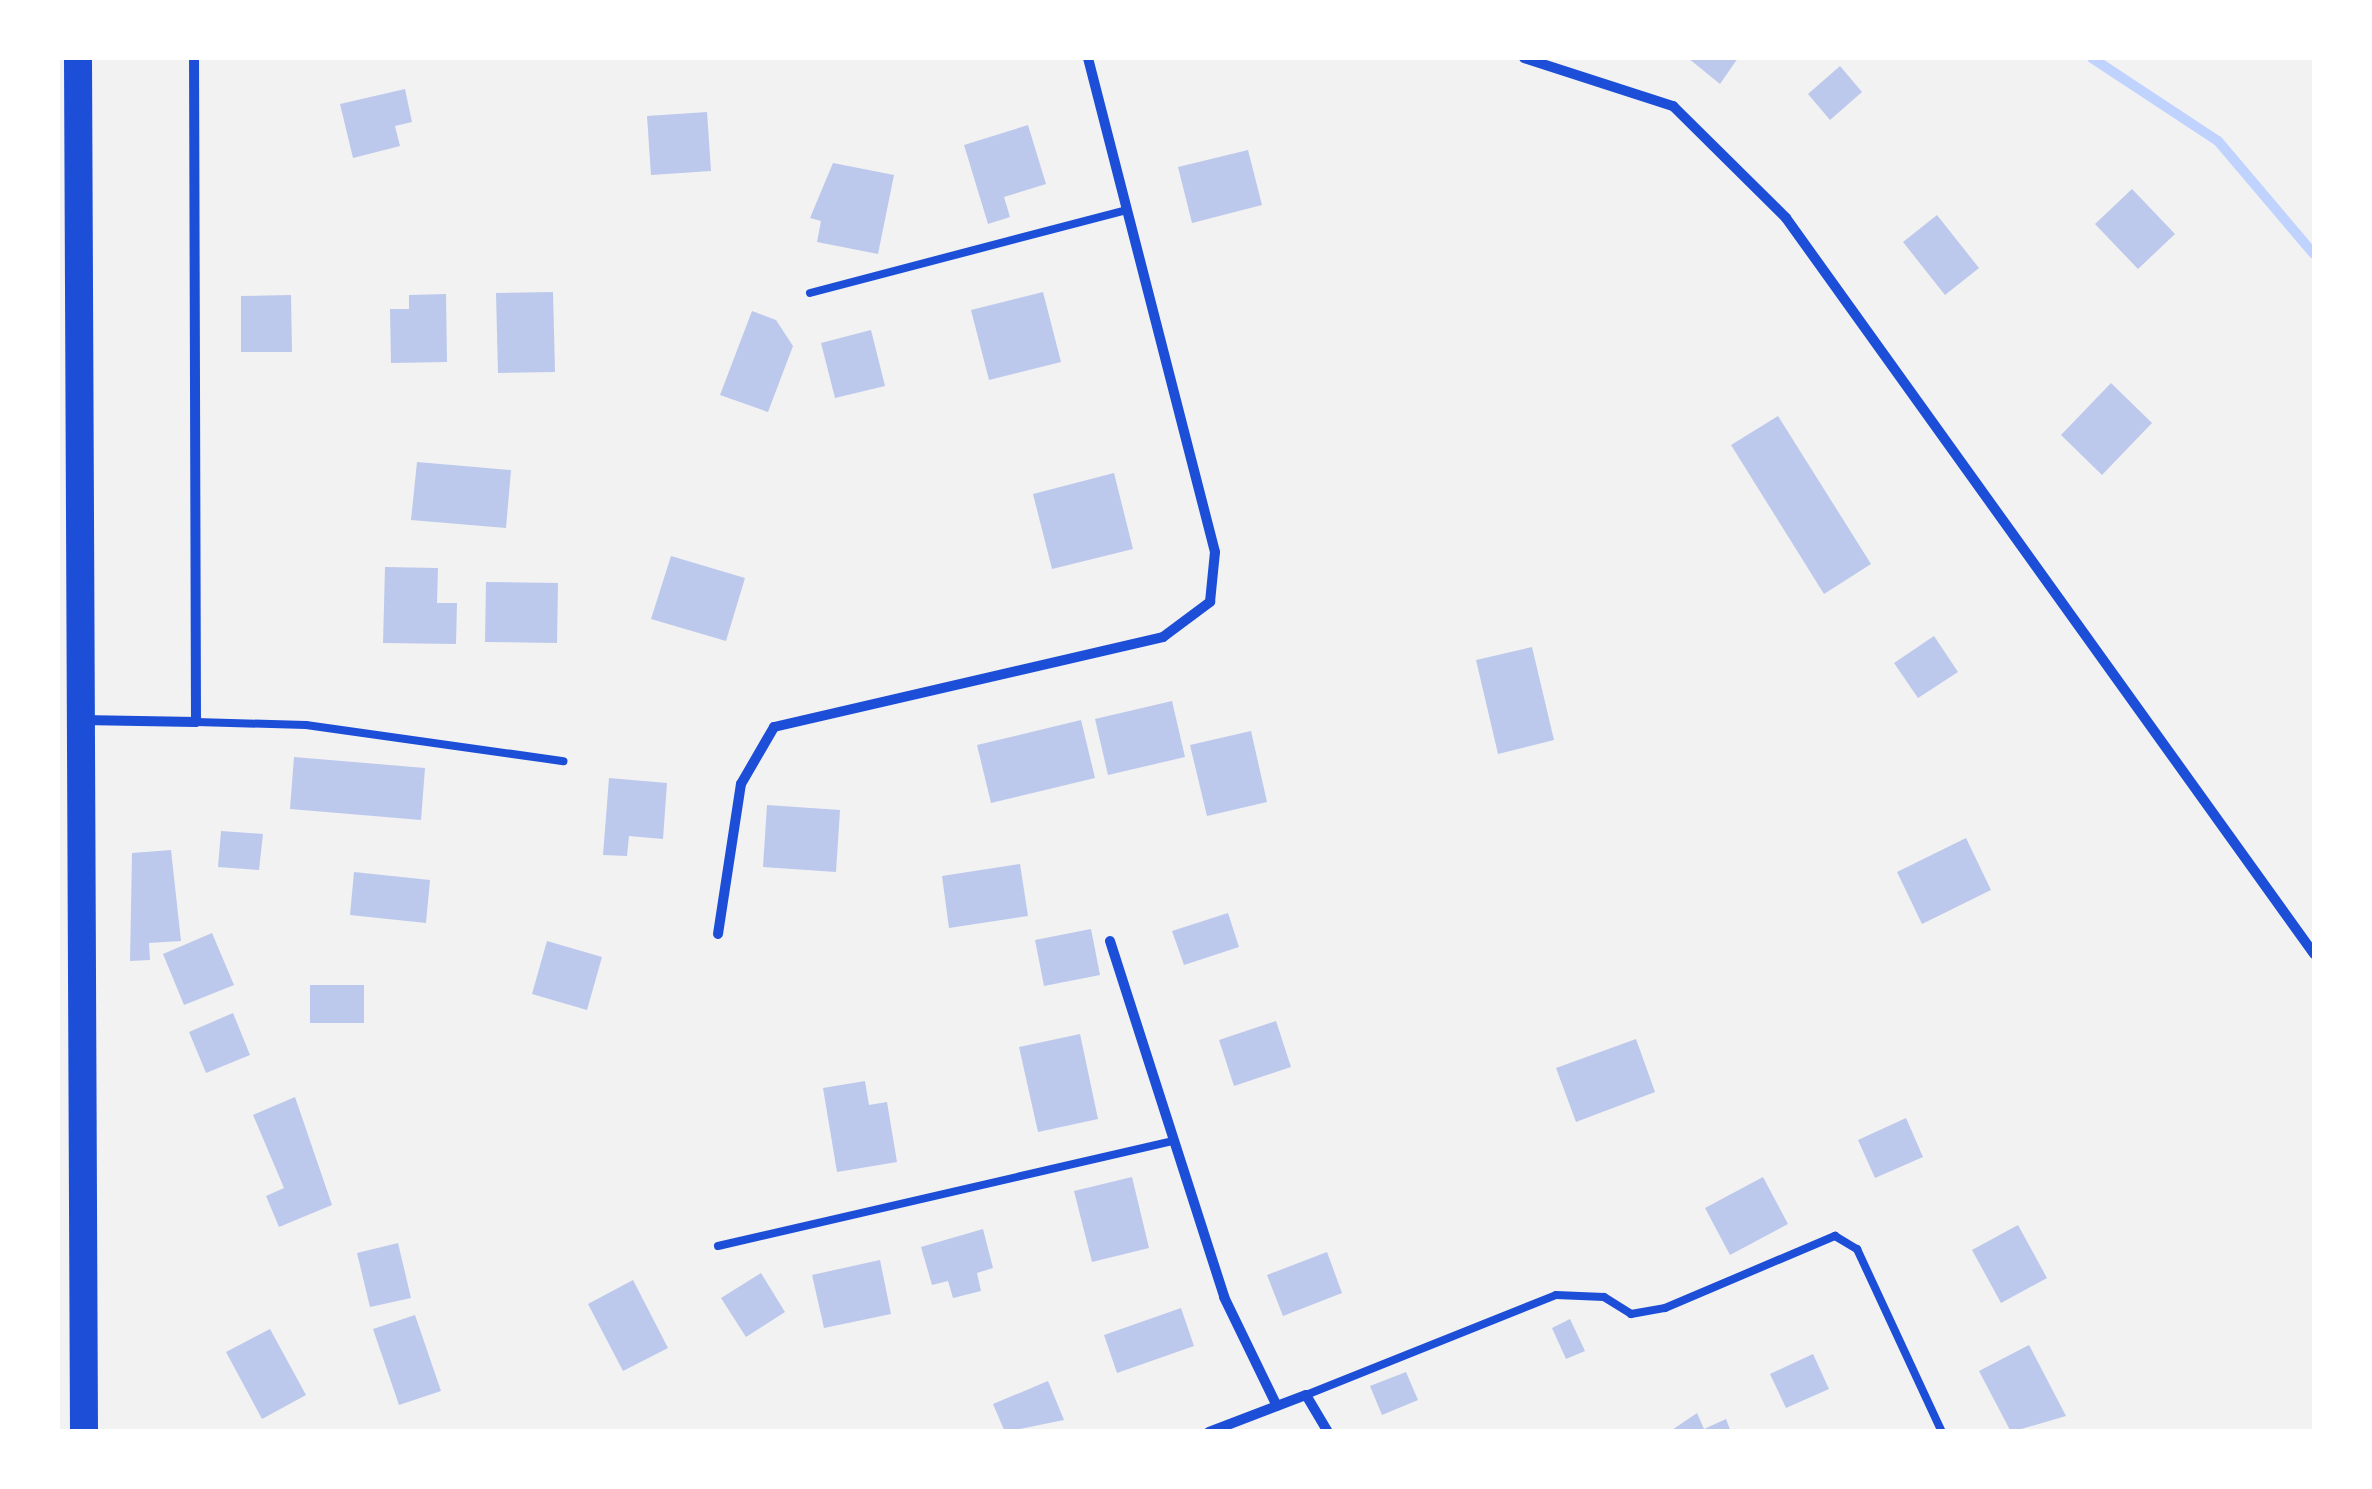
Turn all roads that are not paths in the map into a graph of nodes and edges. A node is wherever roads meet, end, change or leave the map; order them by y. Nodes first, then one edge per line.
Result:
1 (78, 58) edge
2 (194, 58) edge
3 (1088, 58) edge
4 (1524, 58) edge
5 (1127, 210) junction
6 (810, 293) dead end
7 (81, 720) junction
8 (196, 722) junction
9 (563, 761) dead end
10 (718, 934) dead end
11 (1110, 940) dead end
12 (2314, 954) edge
13 (1170, 1142) junction
14 (718, 1246) dead end
15 (1306, 1395) junction
16 (1277, 1406) junction
17 (84, 1432) edge
18 (1209, 1432) edge
19 (1328, 1432) edge
20 (1942, 1432) edge

1 - 7 highway
2 - 8 street
3 - 5 street
4 - 12 street
5 - 6 lane
5 - 10 street
7 - 8 street
7 - 17 highway
8 - 9 lane
11 - 13 street
13 - 14 lane
13 - 16 street
15 - 16 street
15 - 19 street
15 - 20 lane
16 - 18 street

